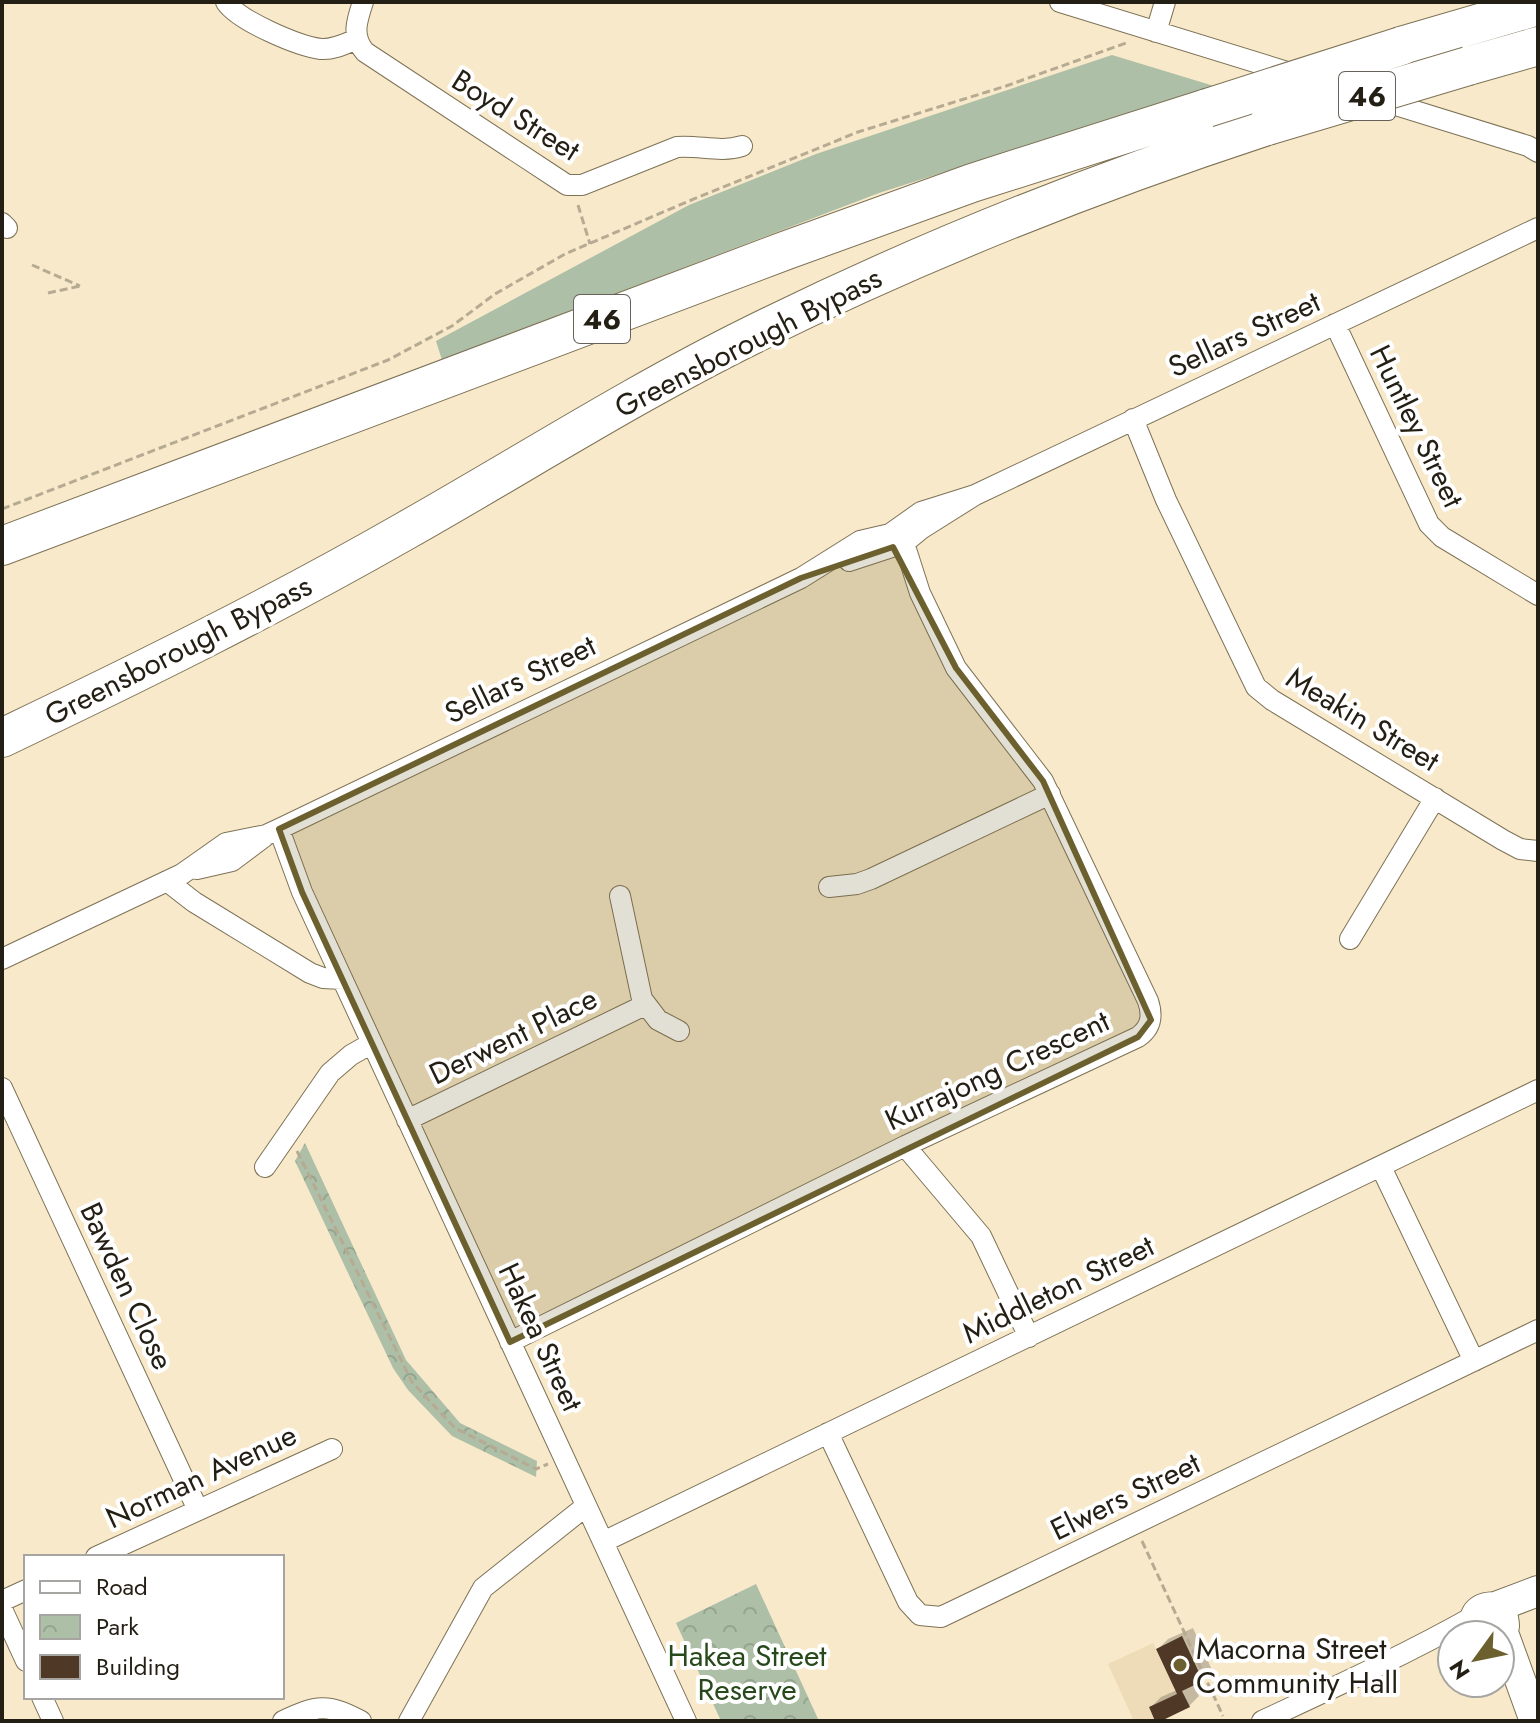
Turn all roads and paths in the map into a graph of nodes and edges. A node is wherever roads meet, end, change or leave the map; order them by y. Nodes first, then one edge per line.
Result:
1 (226, 2) edge
2 (363, 2) edge
3 (1060, 2) edge
4 (1165, 2) edge
5 (1538, 6) edge
6 (1156, 32) junction
7 (357, 39) junction
8 (1538, 46) edge
9 (742, 146) dead end
10 (1535, 148) edge
11 (572, 186) junction
12 (1538, 228) edge
13 (590, 244) junction
14 (32, 265) dead end
15 (48, 293) dead end
16 (1335, 324) junction
17 (1128, 422) junction
18 (2, 509) edge
19 (896, 541) junction
20 (2, 546) edge
21 (1538, 595) edge
22 (2, 738) edge
23 (1050, 794) junction
24 (1435, 798) junction
25 (272, 832) junction
26 (1538, 851) edge
27 (174, 877) junction
28 (829, 887) dead end
29 (620, 896) dead end
30 (1350, 939) dead end
31 (2, 959) edge
32 (342, 979) junction
33 (645, 1005) junction
34 (679, 1031) dead end
35 (372, 1043) junction
36 (2, 1088) edge
37 (1538, 1090) edge
38 (407, 1120) junction
39 (288, 1134) junction
40 (905, 1146) junction
41 (265, 1167) dead end
42 (1381, 1167) junction
43 (1538, 1330) edge
44 (1029, 1337) junction
45 (510, 1342) junction
46 (1474, 1361) junction
47 (828, 1433) junction
48 (332, 1449) dead end
49 (548, 1464) dead end
50 (586, 1506) junction
51 (198, 1510) junction
52 (1141, 1540) dead end
53 (603, 1542) junction
54 (100, 1555) edge
55 (24, 1591) edge
56 (1538, 1591) edge
57 (1538, 1599) edge
58 (2, 1601) edge
59 (2, 1609) edge
60 (1498, 1619) edge
61 (1502, 1619) edge
62 (1436, 1639) edge
63 (1436, 1645) edge
64 (1401, 1656) junction
65 (24, 1657) edge
66 (1516, 1670) edge
67 (1516, 1690) edge
68 (43, 1699) edge
69 (1223, 1716) dead end
70 (1534, 1718) edge
71 (53, 1721) edge
72 (283, 1721) edge
73 (361, 1721) edge
74 (409, 1721) edge
75 (686, 1721) edge
76 (1262, 1721) edge

1 - 7 street
2 - 7 street
3 - 6 street
4 - 6 street
5 - 20 highway, Greensborough Bypass / 46, bridge
6 - 10 street
6 - 13 path
7 - 11 street, Boyd Street
8 - 22 highway, Greensborough Bypass / 46, bridge
9 - 11 street, Boyd Street
11 - 13 path
12 - 16 street, Sellars Street
13 - 18 path
14 - 15 path
16 - 17 street, Sellars Street
16 - 21 street, Huntley Street
17 - 19 street, Sellars Street
17 - 24 street, Meakin Street
19 - 23 street, Kurrajong Crescent
19 - 25 street, Sellars Street
23 - 28 street
23 - 40 street, Kurrajong Crescent
24 - 26 street, Meakin Street
24 - 30 street
25 - 27 street, Sellars Street
25 - 32 street, Hakea Street
27 - 31 street, Sellars Street
27 - 32 street
29 - 33 street, Derwent Place
32 - 35 street, Hakea Street
33 - 34 street, Derwent Place
33 - 38 street, Derwent Place
35 - 38 street, Hakea Street
35 - 39 street
36 - 51 street, Bawden Close
37 - 42 street, Middleton Street
38 - 45 street, Hakea Street
39 - 41 street
39 - 49 path
40 - 44 street
40 - 45 street, Kurrajong Crescent
42 - 44 street, Middleton Street
42 - 46 street
43 - 46 street, Elwers Street
44 - 47 street, Middleton Street
45 - 50 street, Hakea Street
46 - 47 street, Elwers Street
47 - 53 street, Middleton Street
48 - 51 street, Norman Avenue
50 - 53 street, Hakea Street
50 - 74 street
51 - 54 street, Norman Avenue
52 - 69 path
53 - 75 street, Hakea Street
55 - 58 street
56 - 60 street
57 - 61 street
59 - 65 street
62 - 64 street
63 - 64 street
64 - 76 street
66 - 70 street
67 - 70 street
68 - 71 street
72 - 73 street

